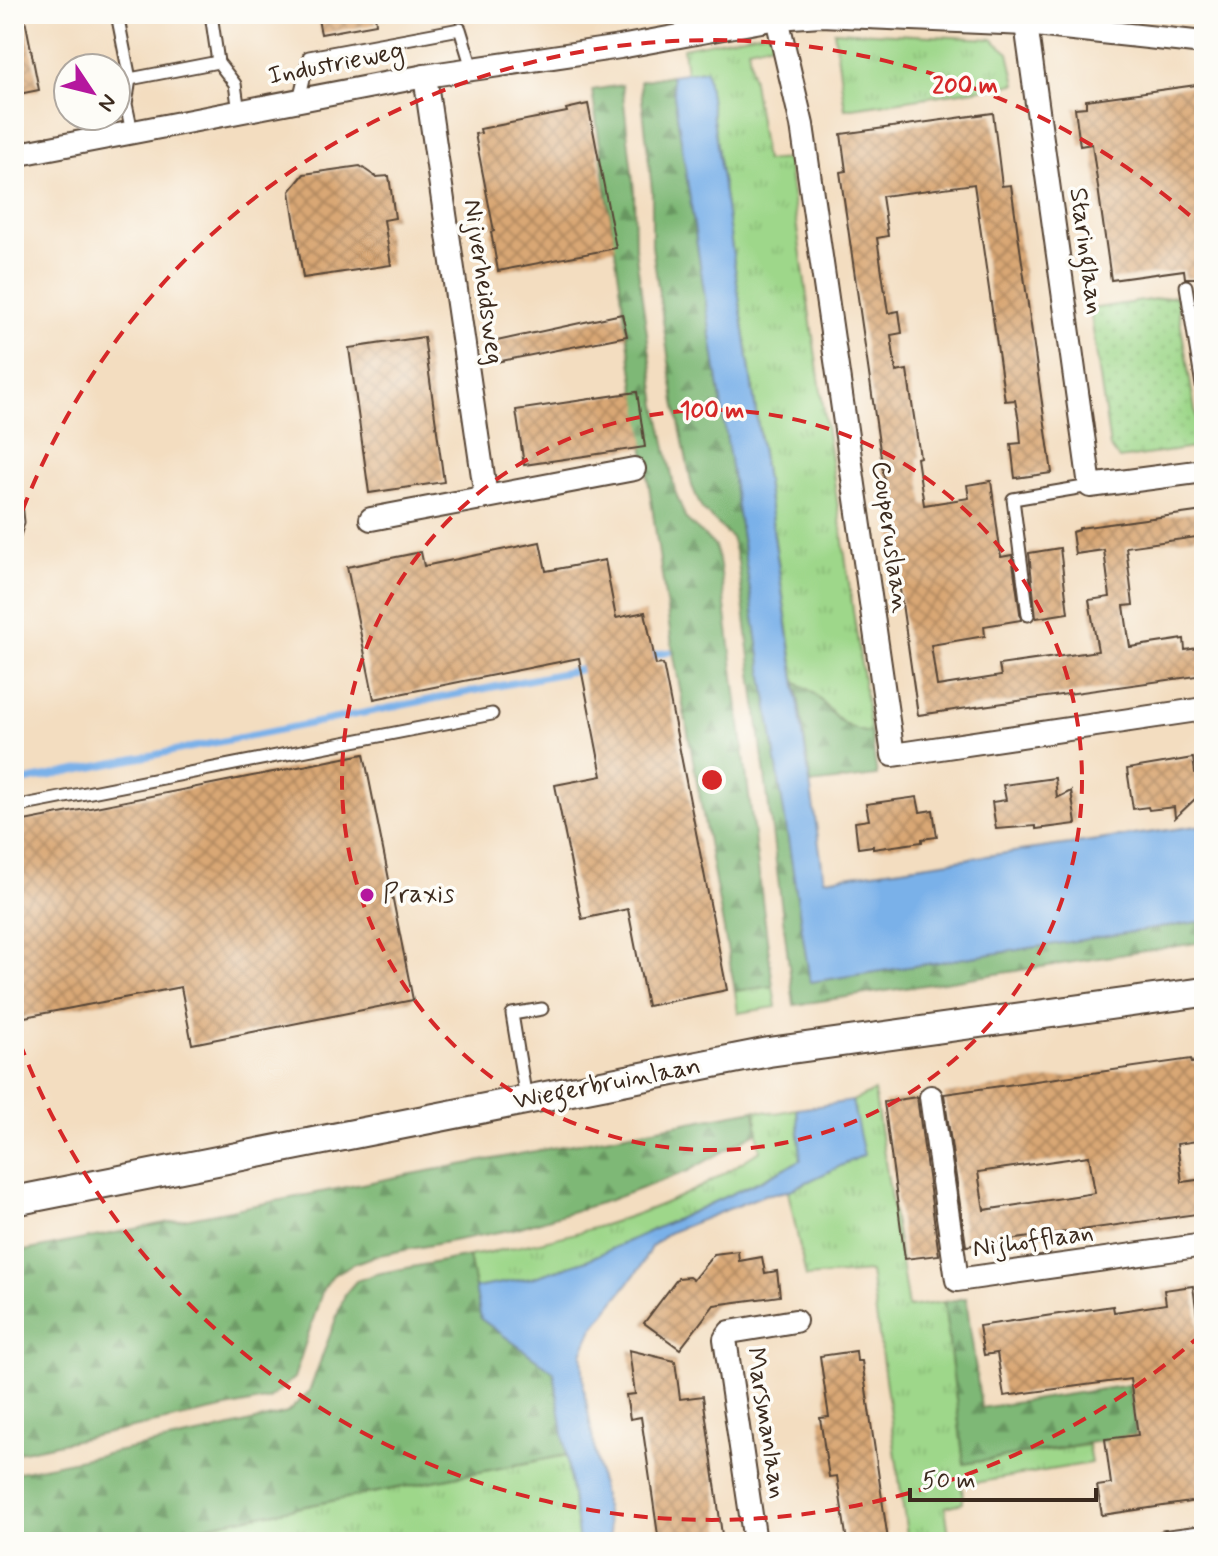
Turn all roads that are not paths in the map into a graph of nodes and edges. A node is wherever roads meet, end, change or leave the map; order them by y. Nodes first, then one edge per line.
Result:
1 (117, 14) edge
2 (211, 14) edge
3 (771, 19) junction
4 (1026, 19) edge
5 (1204, 43) edge
6 (125, 52) edge
7 (218, 62) junction
8 (472, 68) junction
9 (425, 76) junction
10 (132, 79) edge
11 (299, 100) junction
12 (239, 112) junction
13 (132, 132) joint
14 (14, 155) edge
15 (1186, 286) dead end
16 (1204, 398) edge
17 (634, 469) dead end
18 (1204, 471) edge
19 (14, 486) edge
20 (1090, 486) junction
21 (486, 497) junction
22 (371, 519) dead end
23 (14, 535) edge
24 (1028, 615) dead end
25 (1204, 709) edge
26 (492, 714) dead end
27 (14, 807) edge
28 (1204, 992) edge
29 (542, 1009) dead end
30 (931, 1097) dead end
31 (526, 1100) junction
32 (14, 1201) edge
33 (1204, 1245) edge
34 (795, 1321) dead end
35 (1204, 1537) edge
36 (755, 1542) edge
37 (1166, 1542) edge

1 - 6 lane
2 - 7 lane
3 - 4 street, Industrieweg
3 - 8 street, Industrieweg
3 - 25 street, Couperuslaan
4 - 5 street, Industrieweg
4 - 20 street, Staringlaan
7 - 10 lane
7 - 12 lane
8 - 9 street, Industrieweg
8 - 11 lane
9 - 11 street, Industrieweg
9 - 21 street, Nijverheidsweg
11 - 12 street, Industrieweg
12 - 13 street, Industrieweg
13 - 14 street, Industrieweg
15 - 16 lane
17 - 21 street
18 - 20 street
19 - 23 lane
20 - 24 lane
21 - 22 street
26 - 27 lane
28 - 31 street, Wiegerbruinlaan
29 - 31 lane
30 - 33 street, Nijhofflaan
31 - 32 street, Wiegerbruinlaan
34 - 36 street, Marsmanlaan
35 - 37 street

